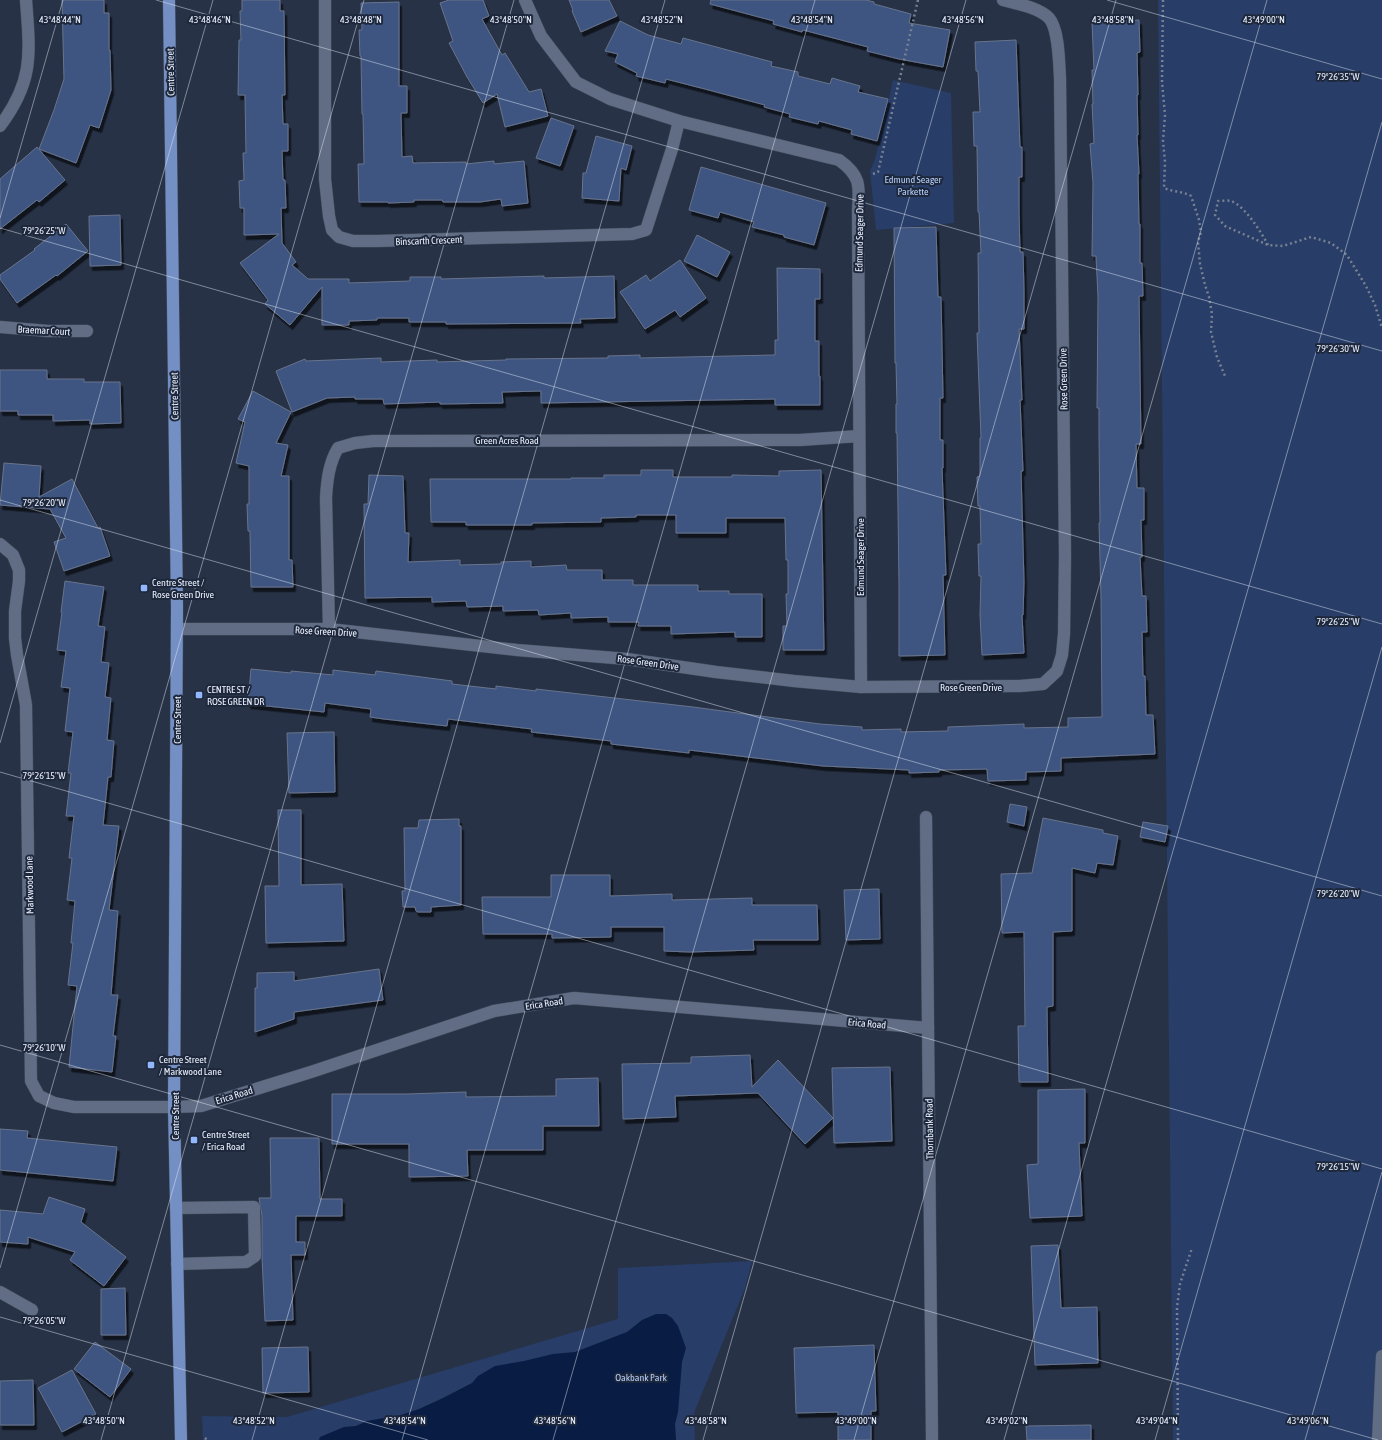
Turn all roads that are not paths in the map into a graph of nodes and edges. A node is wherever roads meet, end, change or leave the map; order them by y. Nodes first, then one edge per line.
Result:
1 (26, 0) edge
2 (169, 0) edge
3 (325, 0) edge
4 (524, 0) edge
5 (1003, 0) edge
6 (679, 121) junction
7 (0, 126) edge
8 (0, 327) edge
9 (87, 331) dead end
10 (859, 436) junction
11 (0, 544) edge
12 (177, 628) junction
13 (330, 629) junction
14 (861, 687) junction
15 (926, 817) dead end
16 (928, 1028) junction
17 (174, 1107) junction
18 (176, 1208) junction
19 (177, 1264) junction
20 (0, 1292) edge
21 (32, 1310) dead end
22 (1382, 1356) edge
23 (181, 1440) edge
24 (932, 1440) edge
25 (1378, 1440) edge

1 - 7 street
2 - 12 main road, Centre Street
3 - 6 street, Binscarth Crescent
4 - 6 street, Edmund Seager Drive
5 - 14 street, Rose Green Drive
6 - 10 street, Edmund Seager Drive
8 - 9 street, Braemar Court
10 - 13 street, Green Acres Road
10 - 14 street, Edmund Seager Drive
11 - 17 street, Markwood Lane
12 - 13 street, Rose Green Drive
12 - 17 main road, Centre Street
13 - 14 street, Rose Green Drive
15 - 16 street, Thornbank Road
16 - 17 street, Erica Road
16 - 24 street, Thornbank Road
17 - 18 main road, Centre Street
18 - 19 main road, Centre Street
18 - 19 street
19 - 23 main road, Centre Street
20 - 21 street
22 - 25 street

